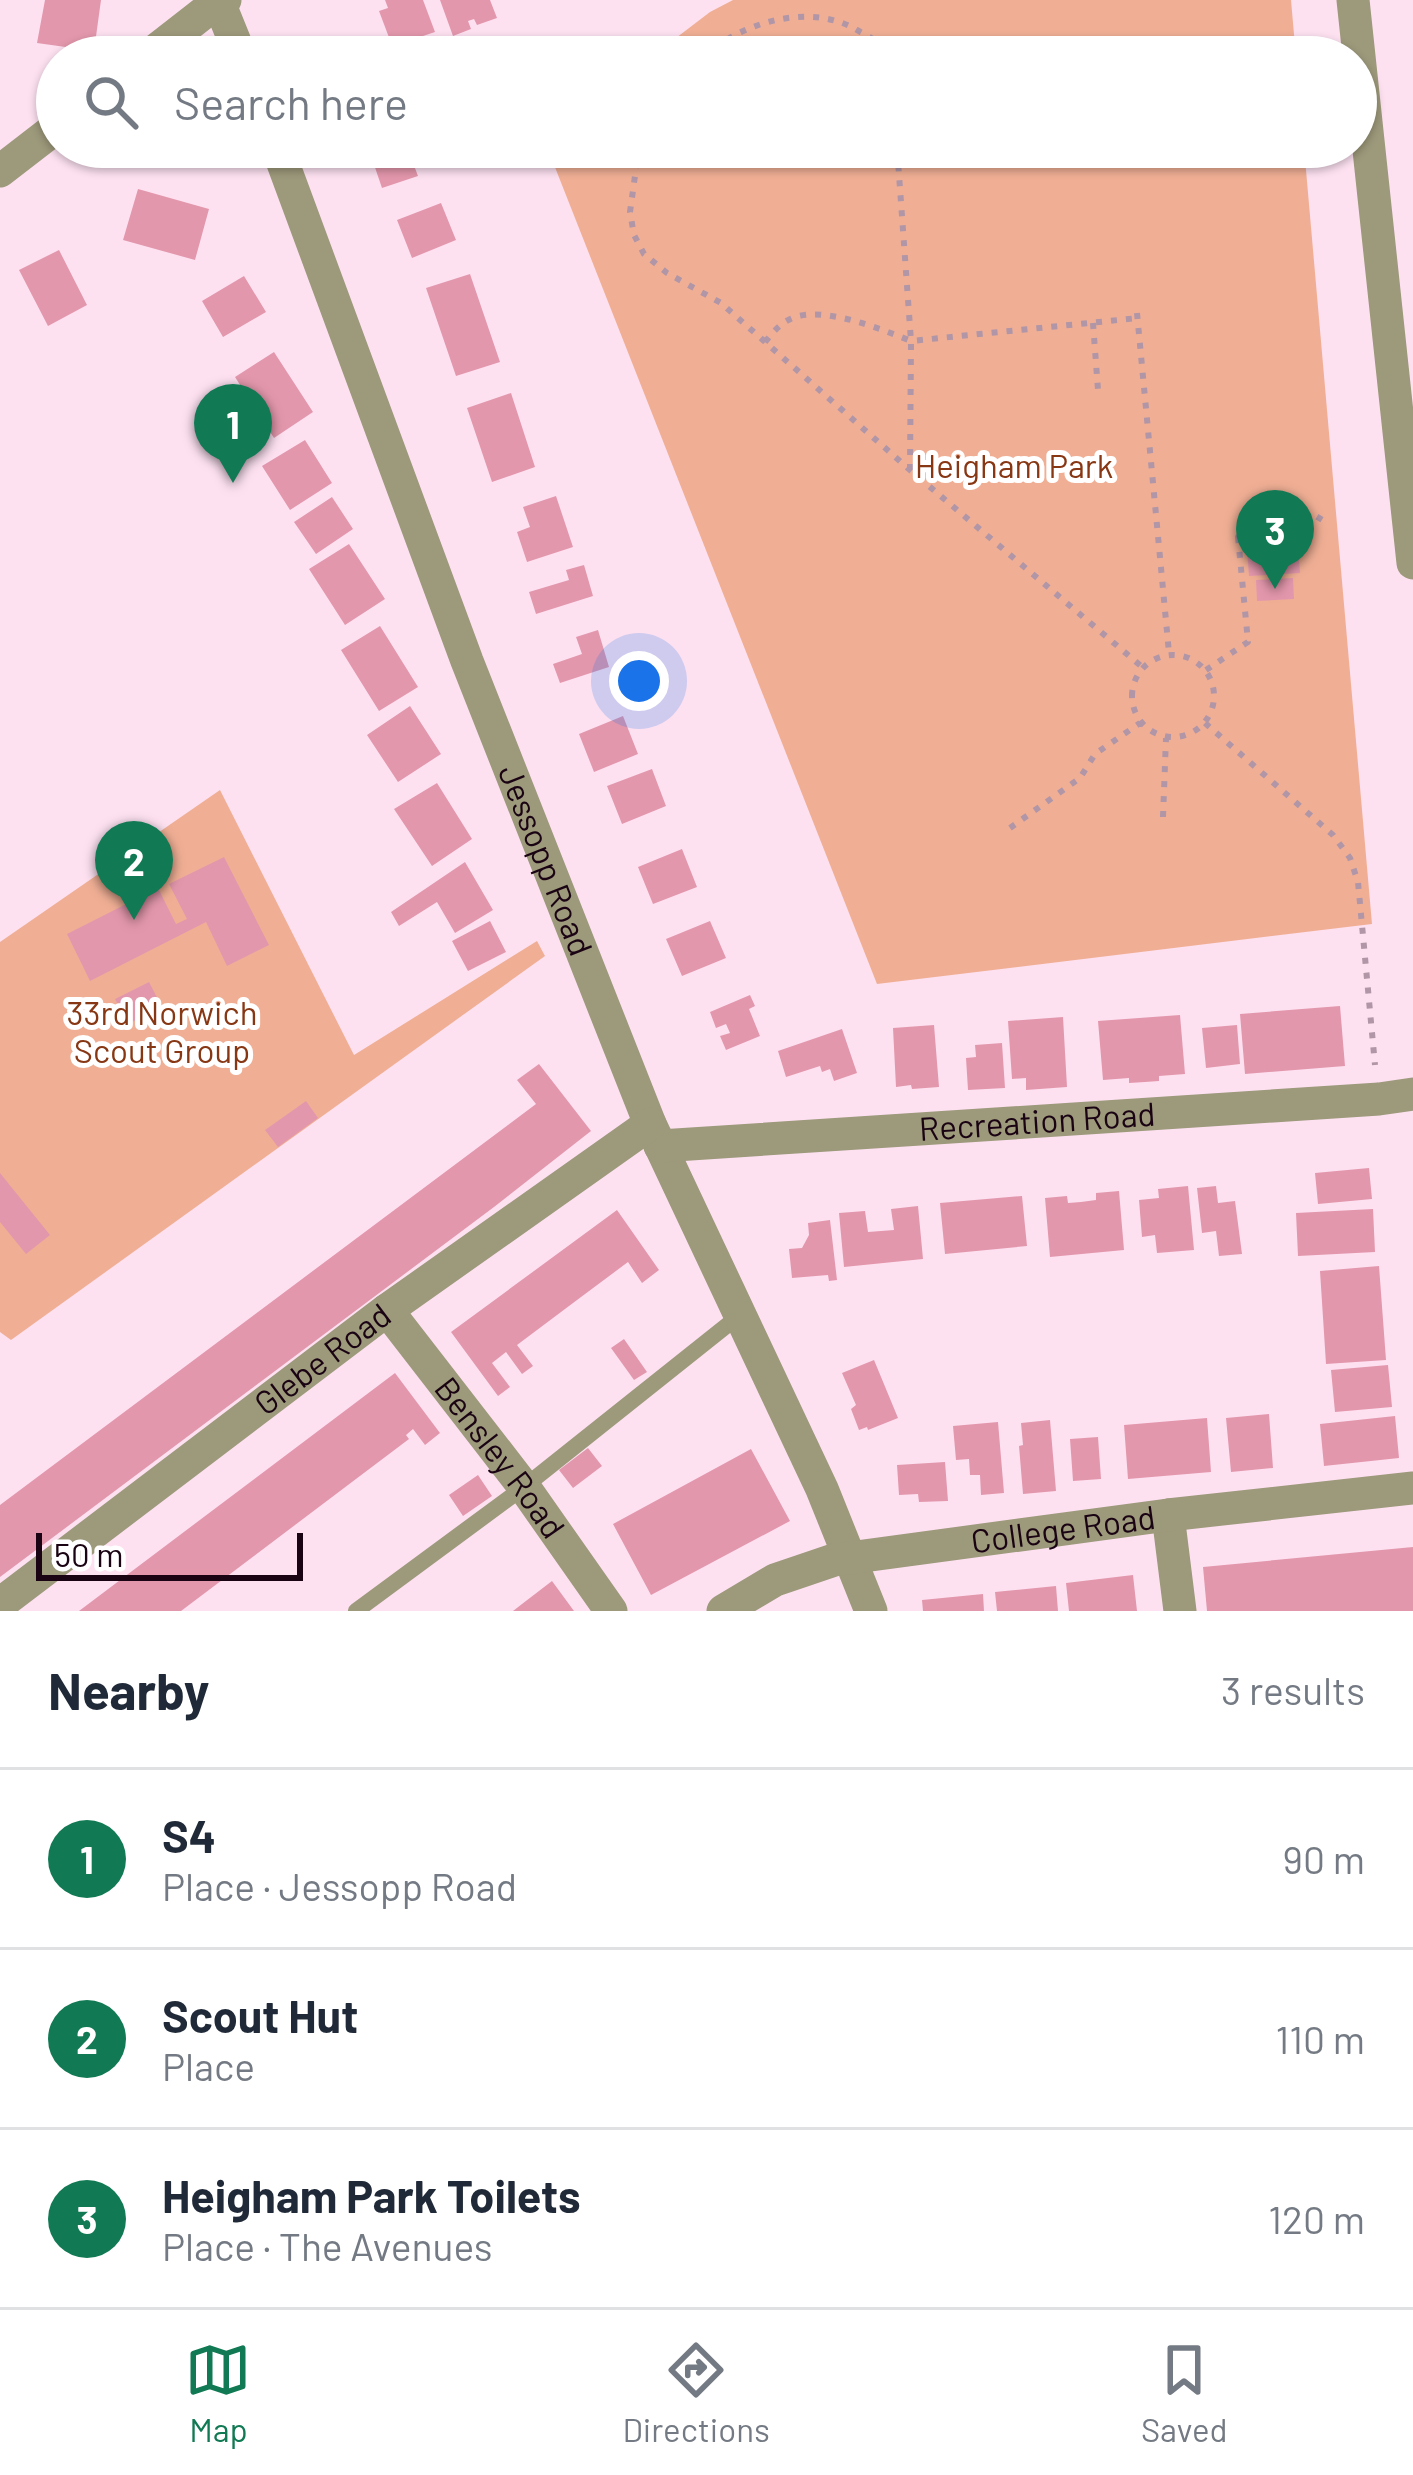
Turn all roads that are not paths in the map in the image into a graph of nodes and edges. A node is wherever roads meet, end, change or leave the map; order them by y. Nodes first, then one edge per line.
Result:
1 (1353, 0) edge
2 (221, 1) edge
3 (175, 36) edge
4 (234, 36) edge
5 (1357, 36) edge
6 (36, 143) edge
7 (285, 168) edge
8 (1371, 168) edge
9 (0, 171) edge
10 (1413, 562) edge
11 (1413, 1094) edge
12 (655, 1135) junction
13 (387, 1310) junction
14 (740, 1315) junction
15 (524, 1487) junction
16 (1413, 1488) edge
17 (1168, 1514) junction
18 (852, 1557) junction
19 (0, 1604) edge
20 (356, 1611) edge
21 (611, 1611) edge
22 (723, 1611) edge
23 (871, 1611) edge
24 (1180, 1611) edge

1 - 5 street
2 - 3 street
2 - 4 street
6 - 9 street
7 - 12 street, Jessopp Road
8 - 10 street
11 - 12 street, Recreation Road
12 - 13 street, Glebe Road
12 - 14 street, Jessopp Road
13 - 15 street, Bensley Road
13 - 19 street, Glebe Road
14 - 15 lane
14 - 18 street, Jessopp Road
15 - 20 lane
15 - 21 street, Bensley Road
16 - 17 street, College Road
17 - 18 street, College Road
17 - 24 street
18 - 22 street, College Road
18 - 23 street, Jessopp Road

